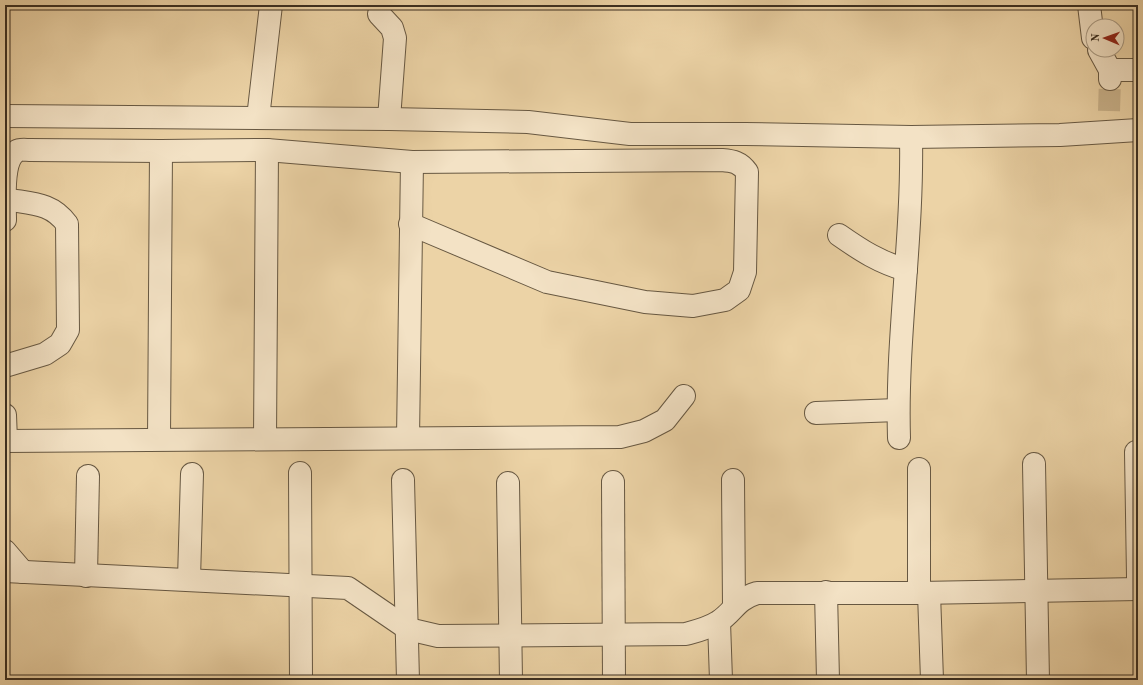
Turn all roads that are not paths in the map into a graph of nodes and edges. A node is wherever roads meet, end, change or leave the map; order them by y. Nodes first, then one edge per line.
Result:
1 (271, 5) edge
2 (1089, 5) edge
3 (379, 14) dead end
4 (1091, 18) edge
5 (1103, 58) edge
6 (1138, 70) edge
7 (5, 116) edge
8 (258, 118) junction
9 (389, 119) junction
10 (1138, 130) edge
11 (911, 137) junction
12 (268, 150) junction
13 (161, 151) junction
14 (412, 162) junction
15 (5, 199) edge
16 (5, 220) edge
17 (410, 224) junction
18 (839, 235) dead end
19 (906, 270) junction
20 (5, 366) edge
21 (684, 396) dead end
22 (898, 410) junction
23 (816, 413) dead end
24 (5, 414) edge
25 (265, 438) junction
26 (408, 438) junction
27 (900, 438) dead end
28 (159, 439) junction
29 (5, 441) edge
30 (1136, 452) dead end
31 (1034, 464) dead end
32 (920, 469) dead end
33 (192, 474) dead end
34 (300, 474) dead end
35 (88, 476) dead end
36 (403, 480) dead end
37 (733, 480) dead end
38 (613, 482) dead end
39 (508, 483) dead end
40 (5, 551) edge
41 (14, 572) edge
42 (86, 576) junction
43 (1138, 577) edge
44 (189, 579) junction
45 (299, 584) junction
46 (1138, 589) edge
47 (1036, 591) junction
48 (826, 592) junction
49 (924, 593) junction
50 (734, 606) junction
51 (719, 622) junction
52 (408, 629) junction
53 (614, 634) junction
54 (511, 636) junction
55 (301, 680) edge
56 (408, 680) edge
57 (511, 680) edge
58 (614, 680) edge
59 (721, 680) edge
60 (828, 680) edge
61 (932, 680) edge
62 (1038, 680) edge

1 - 8 street
2 - 4 street
3 - 9 street
5 - 6 street
7 - 8 street
8 - 9 street
9 - 11 street
10 - 11 street
11 - 19 street
12 - 13 street
12 - 14 street
12 - 25 street
13 - 15 street
13 - 28 street
14 - 17 street
14 - 17 street
15 - 16 street
15 - 20 street
17 - 26 street
18 - 19 street
19 - 22 street
21 - 26 street
22 - 23 street
22 - 27 street
24 - 29 street
25 - 26 street
25 - 28 street
28 - 29 street
30 - 43 street
31 - 47 street
32 - 49 street
33 - 44 street
34 - 45 street
35 - 42 street
36 - 52 street
37 - 50 street
38 - 53 street
39 - 54 street
40 - 41 street
41 - 42 street
42 - 44 street
44 - 45 street
45 - 52 street
45 - 55 street
46 - 47 street
47 - 49 street
47 - 62 street
48 - 49 street
48 - 50 street
48 - 60 street
49 - 61 street
50 - 51 street
51 - 53 street
51 - 59 street
52 - 54 street
52 - 56 street
53 - 54 street
53 - 58 street
54 - 57 street

